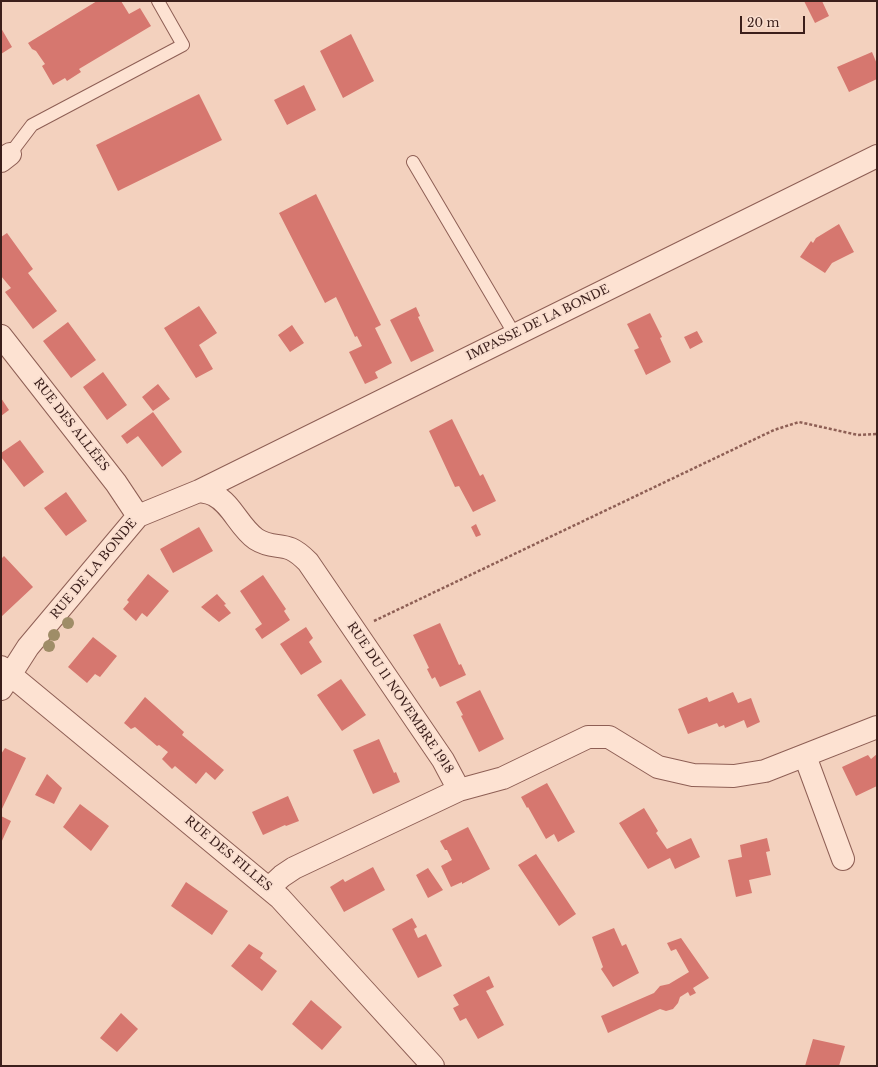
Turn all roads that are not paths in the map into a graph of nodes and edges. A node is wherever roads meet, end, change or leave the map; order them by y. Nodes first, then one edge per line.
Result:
1 (158, 1) edge
2 (877, 156) edge
3 (5, 157) edge
4 (413, 162) dead end
5 (514, 335) junction
6 (1, 336) edge
7 (199, 491) junction
8 (138, 516) junction
9 (4, 677) edge
10 (877, 727) edge
11 (805, 756) junction
12 (459, 790) junction
13 (843, 859) dead end
14 (269, 888) junction
15 (433, 1066) edge

1 - 3 lane
2 - 5 street, IMPASSE DE LA BONDE
4 - 5 lane
5 - 7 street, IMPASSE DE LA BONDE
6 - 8 street, RUE DES ALLÉES
7 - 8 street, RUE DE LA BONDE
7 - 12 street, RUE DU 11 NOVEMBRE 1918
8 - 9 street, RUE DE LA BONDE
9 - 14 street, RUE DES FILLES
10 - 11 street
11 - 12 street
11 - 13 street
12 - 14 street
14 - 15 street, RUE DES FILLES

